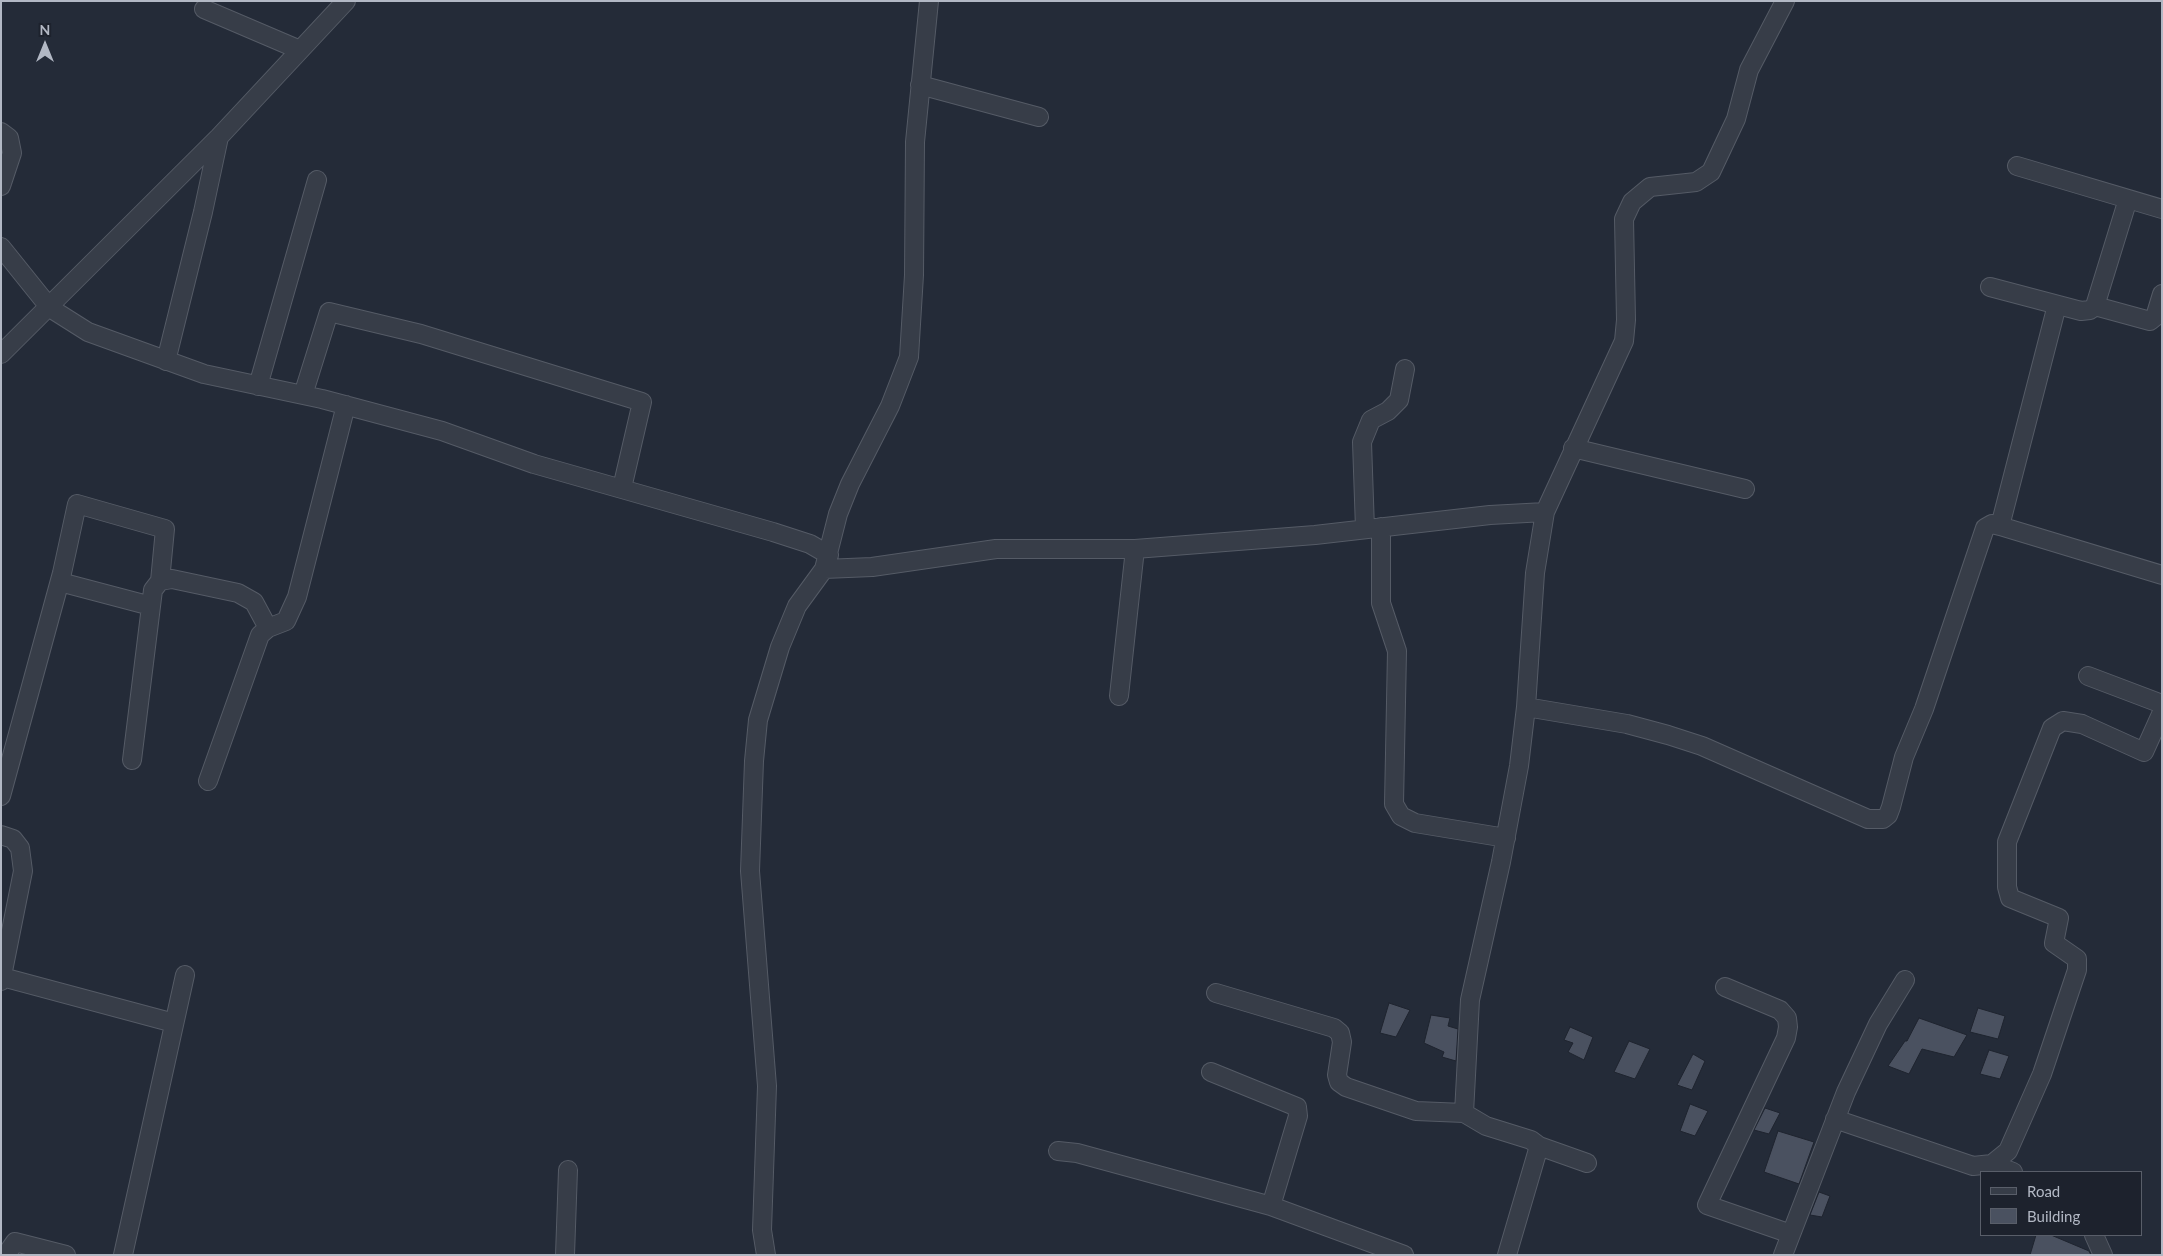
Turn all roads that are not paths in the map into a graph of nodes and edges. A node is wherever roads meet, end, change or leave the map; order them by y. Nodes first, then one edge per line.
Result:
1 (346, 1) edge
2 (929, 1) edge
3 (1785, 1) edge
4 (204, 9) dead end
5 (300, 50) junction
6 (920, 85) junction
7 (1039, 117) dead end
8 (1, 132) edge
9 (219, 137) junction
10 (2017, 166) dead end
11 (316, 180) dead end
12 (1, 186) edge
13 (2128, 199) junction
14 (2162, 209) edge
15 (1, 246) edge
16 (1990, 287) dead end
17 (2162, 294) edge
18 (2057, 305) junction
19 (2095, 306) junction
20 (50, 308) junction
21 (1, 354) edge
22 (166, 360) junction
23 (1405, 369) dead end
24 (258, 386) junction
25 (302, 395) junction
26 (346, 405) junction
27 (1573, 448) junction
28 (622, 488) junction
29 (1745, 490) dead end
30 (1545, 512) junction
31 (2000, 526) junction
32 (1373, 528) junction
33 (1135, 549) junction
34 (826, 562) junction
35 (2162, 575) edge
36 (160, 581) junction
37 (60, 582) junction
38 (151, 606) junction
39 (268, 628) junction
40 (2088, 676) dead end
41 (1119, 696) dead end
42 (2162, 704) edge
43 (1526, 707) junction
44 (2162, 712) edge
45 (132, 760) dead end
46 (208, 781) dead end
47 (1, 796) edge
48 (1, 835) edge
49 (1506, 838) junction
50 (185, 975) dead end
51 (2, 979) edge
52 (1905, 980) dead end
53 (1725, 987) dead end
54 (1216, 993) dead end
55 (174, 1023) junction
56 (1211, 1072) dead end
57 (1464, 1114) junction
58 (1835, 1119) junction
59 (1539, 1146) junction
60 (1058, 1151) dead end
61 (1587, 1163) dead end
62 (1992, 1164) junction
63 (568, 1170) dead end
64 (2010, 1171) edge
65 (1271, 1206) junction
66 (1791, 1234) junction
67 (2094, 1236) edge
68 (6, 1255) edge
69 (66, 1255) edge
70 (123, 1255) edge
71 (565, 1255) edge
72 (766, 1255) edge
73 (1404, 1255) edge
74 (1507, 1255) edge
75 (1784, 1255) edge
76 (2102, 1255) edge

1 - 5 street
2 - 6 street
3 - 27 street
4 - 5 street
5 - 9 street
6 - 7 street
6 - 34 street
8 - 12 street
9 - 20 street
9 - 22 street
10 - 13 street
11 - 24 street
13 - 14 street
13 - 19 street
15 - 20 street
16 - 18 street
17 - 19 street
18 - 19 street
18 - 31 street
20 - 21 street
20 - 22 street
22 - 24 street
23 - 32 street
24 - 25 street
25 - 26 street
25 - 28 street
26 - 28 street
26 - 39 street
27 - 29 street
27 - 30 street
28 - 34 street
30 - 32 street
30 - 43 street
31 - 35 street
31 - 43 street
32 - 33 street
32 - 49 street
33 - 34 street
33 - 41 street
34 - 72 street
36 - 37 street
36 - 38 street
36 - 39 street
37 - 38 street
37 - 47 street
38 - 45 street
39 - 46 street
40 - 42 street
43 - 49 street
44 - 62 street
48 - 51 street
49 - 57 street
50 - 55 street
51 - 55 street
52 - 58 street
53 - 66 street
54 - 57 street
55 - 70 street
56 - 65 street
57 - 59 street
58 - 62 street
58 - 66 street
59 - 61 street
59 - 74 street
60 - 65 street
62 - 64 street
63 - 71 street
65 - 73 street
66 - 75 street
67 - 76 street
68 - 69 street

